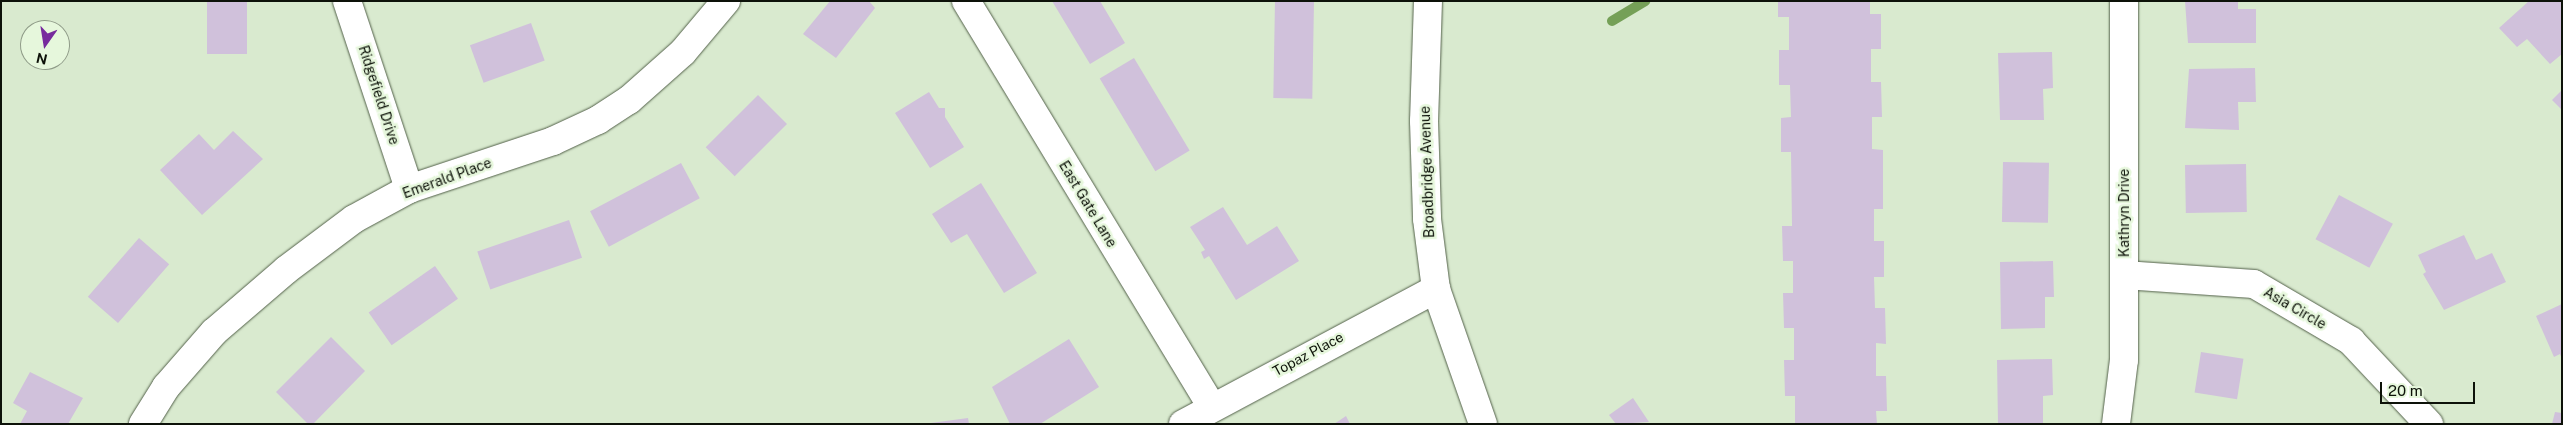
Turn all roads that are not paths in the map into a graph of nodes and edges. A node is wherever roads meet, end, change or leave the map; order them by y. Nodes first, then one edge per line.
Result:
1 (347, 1) edge
2 (726, 1) edge
3 (966, 1) edge
4 (1428, 1) edge
5 (2124, 1) edge
6 (409, 189) junction
7 (2124, 275) junction
8 (1436, 289) junction
9 (1211, 406) junction
10 (143, 424) edge
11 (1183, 424) edge
12 (1484, 424) edge
13 (2116, 424) edge
14 (2429, 424) edge

1 - 6 street, Ridgefield Drive
2 - 6 street, Emerald Place
3 - 9 street, East Gate Lane
4 - 8 street, Broadbridge Avenue
5 - 7 street, Kathryn Drive
6 - 10 street, Emerald Place
7 - 13 street, Kathryn Drive
7 - 14 street, Asia Circle
8 - 9 street, Topaz Place
8 - 12 street, Broadbridge Avenue
9 - 11 street, Topaz Place

